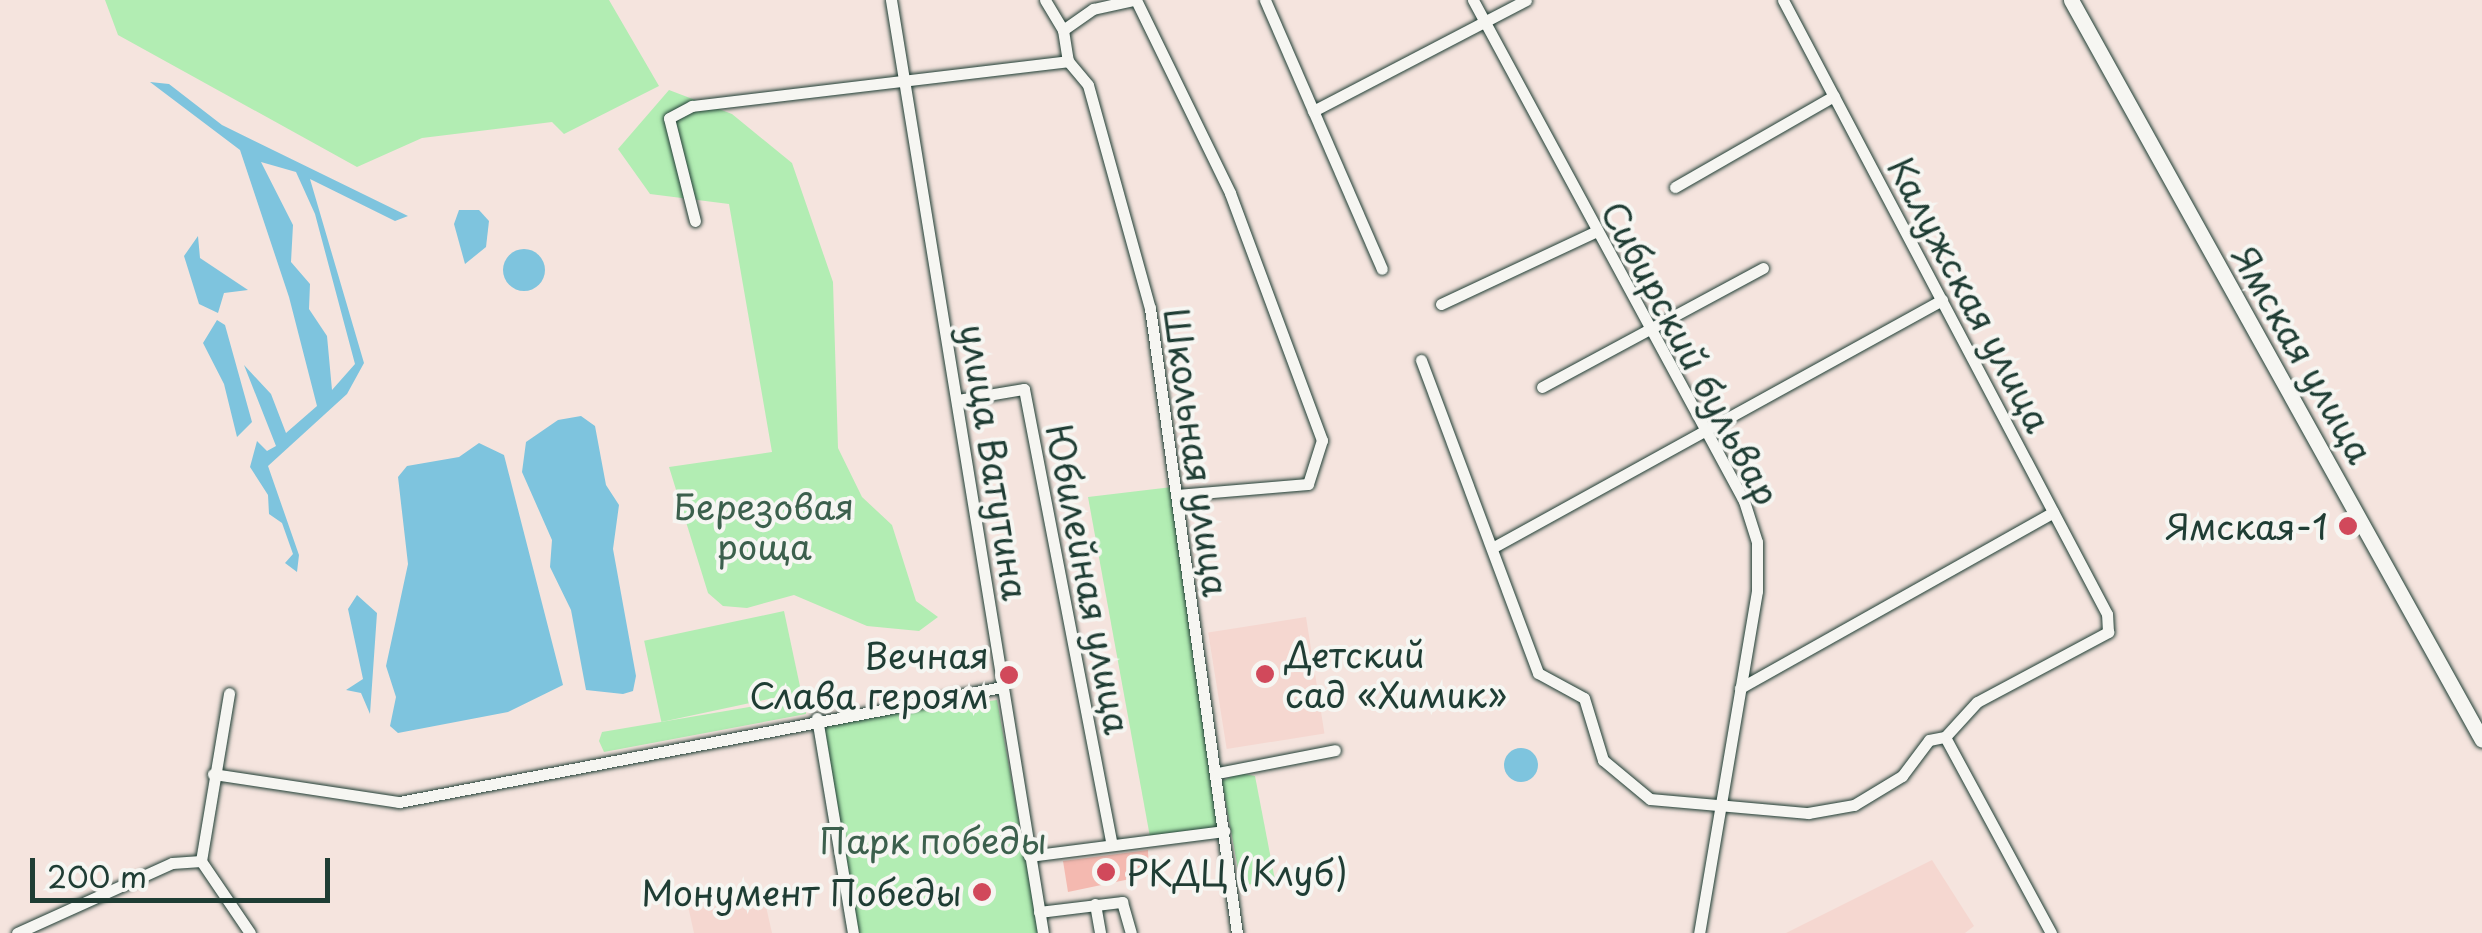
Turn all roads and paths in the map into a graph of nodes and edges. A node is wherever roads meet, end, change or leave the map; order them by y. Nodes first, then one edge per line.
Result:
1 (892, 0) edge
2 (1045, 0) edge
3 (1135, 0) edge
4 (1265, 0) edge
5 (1473, 0) edge
6 (1526, 0) edge
7 (1783, 0) edge
8 (2070, 0) edge
9 (1484, 22) junction
10 (1064, 30) junction
11 (1068, 61) junction
12 (906, 86) junction
13 (1834, 96) junction
14 (1314, 111) junction
15 (1675, 186) dead end
16 (695, 221) dead end
17 (1597, 232) junction
18 (1763, 268) dead end
19 (1382, 269) dead end
20 (1942, 300) junction
21 (1441, 304) dead end
22 (1652, 332) junction
23 (1420, 360) dead end
24 (1542, 387) dead end
25 (958, 400) junction
26 (1705, 429) junction
27 (1176, 495) junction
28 (2053, 512) junction
29 (1492, 548) junction
30 (1002, 687) junction
31 (1740, 688) junction
32 (229, 693) dead end
33 (817, 718) junction
34 (1945, 737) junction
35 (2482, 740) edge
36 (1335, 750) dead end
37 (1216, 773) junction
38 (213, 774) junction
39 (1720, 807) junction
40 (1224, 830) junction
41 (1112, 844) junction
42 (1029, 856) junction
43 (202, 861) junction
44 (1096, 904) junction
45 (1039, 912) junction
46 (17, 933) edge
47 (250, 933) edge
48 (853, 933) edge
49 (1043, 933) edge
50 (1100, 933) edge
51 (1131, 933) edge
52 (1237, 933) edge
53 (1699, 933) edge
54 (2052, 933) edge

1 - 12 street, улица Ватутина
2 - 10 street, Школьная улица
3 - 10 street
3 - 27 street
4 - 14 street
5 - 9 street, Сибирский бульвар
6 - 9 street
7 - 13 street, Калужская улица
8 - 35 main road, Ямская улица
9 - 14 street
9 - 17 street, Сибирский бульвар
10 - 11 street, Школьная улица
11 - 12 street
11 - 27 street, Школьная улица
12 - 16 street
12 - 25 street, улица Ватутина
13 - 15 street
13 - 20 street, Калужская улица
14 - 19 street
17 - 21 street
17 - 22 street, Сибирский бульвар
18 - 22 street
20 - 26 street
20 - 28 street, Калужская улица
22 - 24 street
22 - 26 street, Сибирский бульвар
23 - 29 street
25 - 30 street, улица Ватутина
25 - 41 street, Юбилейная улица
26 - 29 street
26 - 31 street, Сибирский бульвар
27 - 37 street, Школьная улица
28 - 31 street
28 - 34 street, Калужская улица
29 - 39 street
30 - 33 street
30 - 42 street, улица Ватутина
31 - 39 street, Сибирский бульвар
32 - 38 street
33 - 38 street
33 - 48 street
34 - 39 street
34 - 54 street
36 - 37 street
37 - 40 street, Школьная улица
38 - 43 street
39 - 53 street, Сибирский бульвар
40 - 41 street
40 - 52 street, Школьная улица
41 - 42 street
42 - 45 street, улица Ватутина
43 - 46 street
43 - 47 street
44 - 45 street
44 - 50 street
44 - 51 street
45 - 49 street, улица Ватутина

